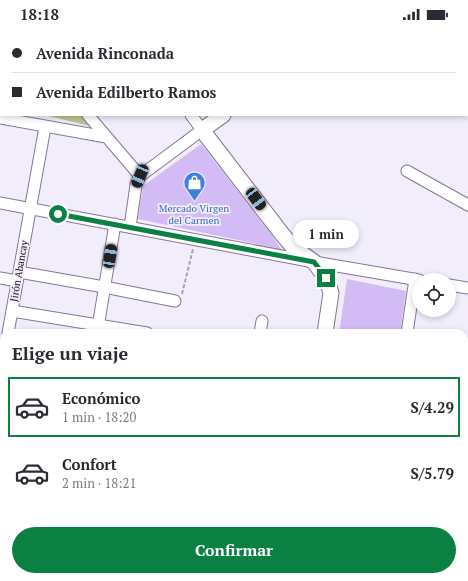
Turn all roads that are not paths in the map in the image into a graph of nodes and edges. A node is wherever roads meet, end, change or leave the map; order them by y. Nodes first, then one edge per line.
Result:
1 (89, 116) edge
2 (191, 116) edge
3 (222, 116) edge
4 (0, 118) edge
5 (45, 127) junction
6 (202, 130) junction
7 (106, 137) junction
8 (407, 171) dead end
9 (140, 176) junction
10 (0, 203) edge
11 (468, 205) edge
12 (30, 209) junction
13 (115, 224) junction
14 (130, 227) junction
15 (314, 262) junction
16 (18, 277) junction
17 (0, 278) edge
18 (412, 279) edge
19 (456, 286) edge
20 (104, 287) junction
21 (468, 288) edge
22 (175, 301) road end
23 (412, 306) edge
24 (12, 311) junction
25 (262, 321) dead end
26 (9, 329) edge
27 (97, 329) edge
28 (261, 329) edge
29 (325, 329) edge
30 (408, 329) edge

1 - 7 street
2 - 6 street
3 - 6 street
4 - 5 street
5 - 7 street
5 - 12 street, Jirón Abancay
6 - 9 street
6 - 15 street
7 - 9 street
8 - 11 street
9 - 14 street
10 - 12 street
12 - 13 street
12 - 16 street, Jirón Abancay
13 - 14 street
13 - 20 street
14 - 15 street
15 - 18 street
15 - 29 street
16 - 17 street
16 - 20 street
16 - 24 street, Jirón Abancay
19 - 21 street
20 - 22 street
20 - 27 street
23 - 30 street
24 - 26 street, Jirón Abancay
24 - 27 street
25 - 28 street

